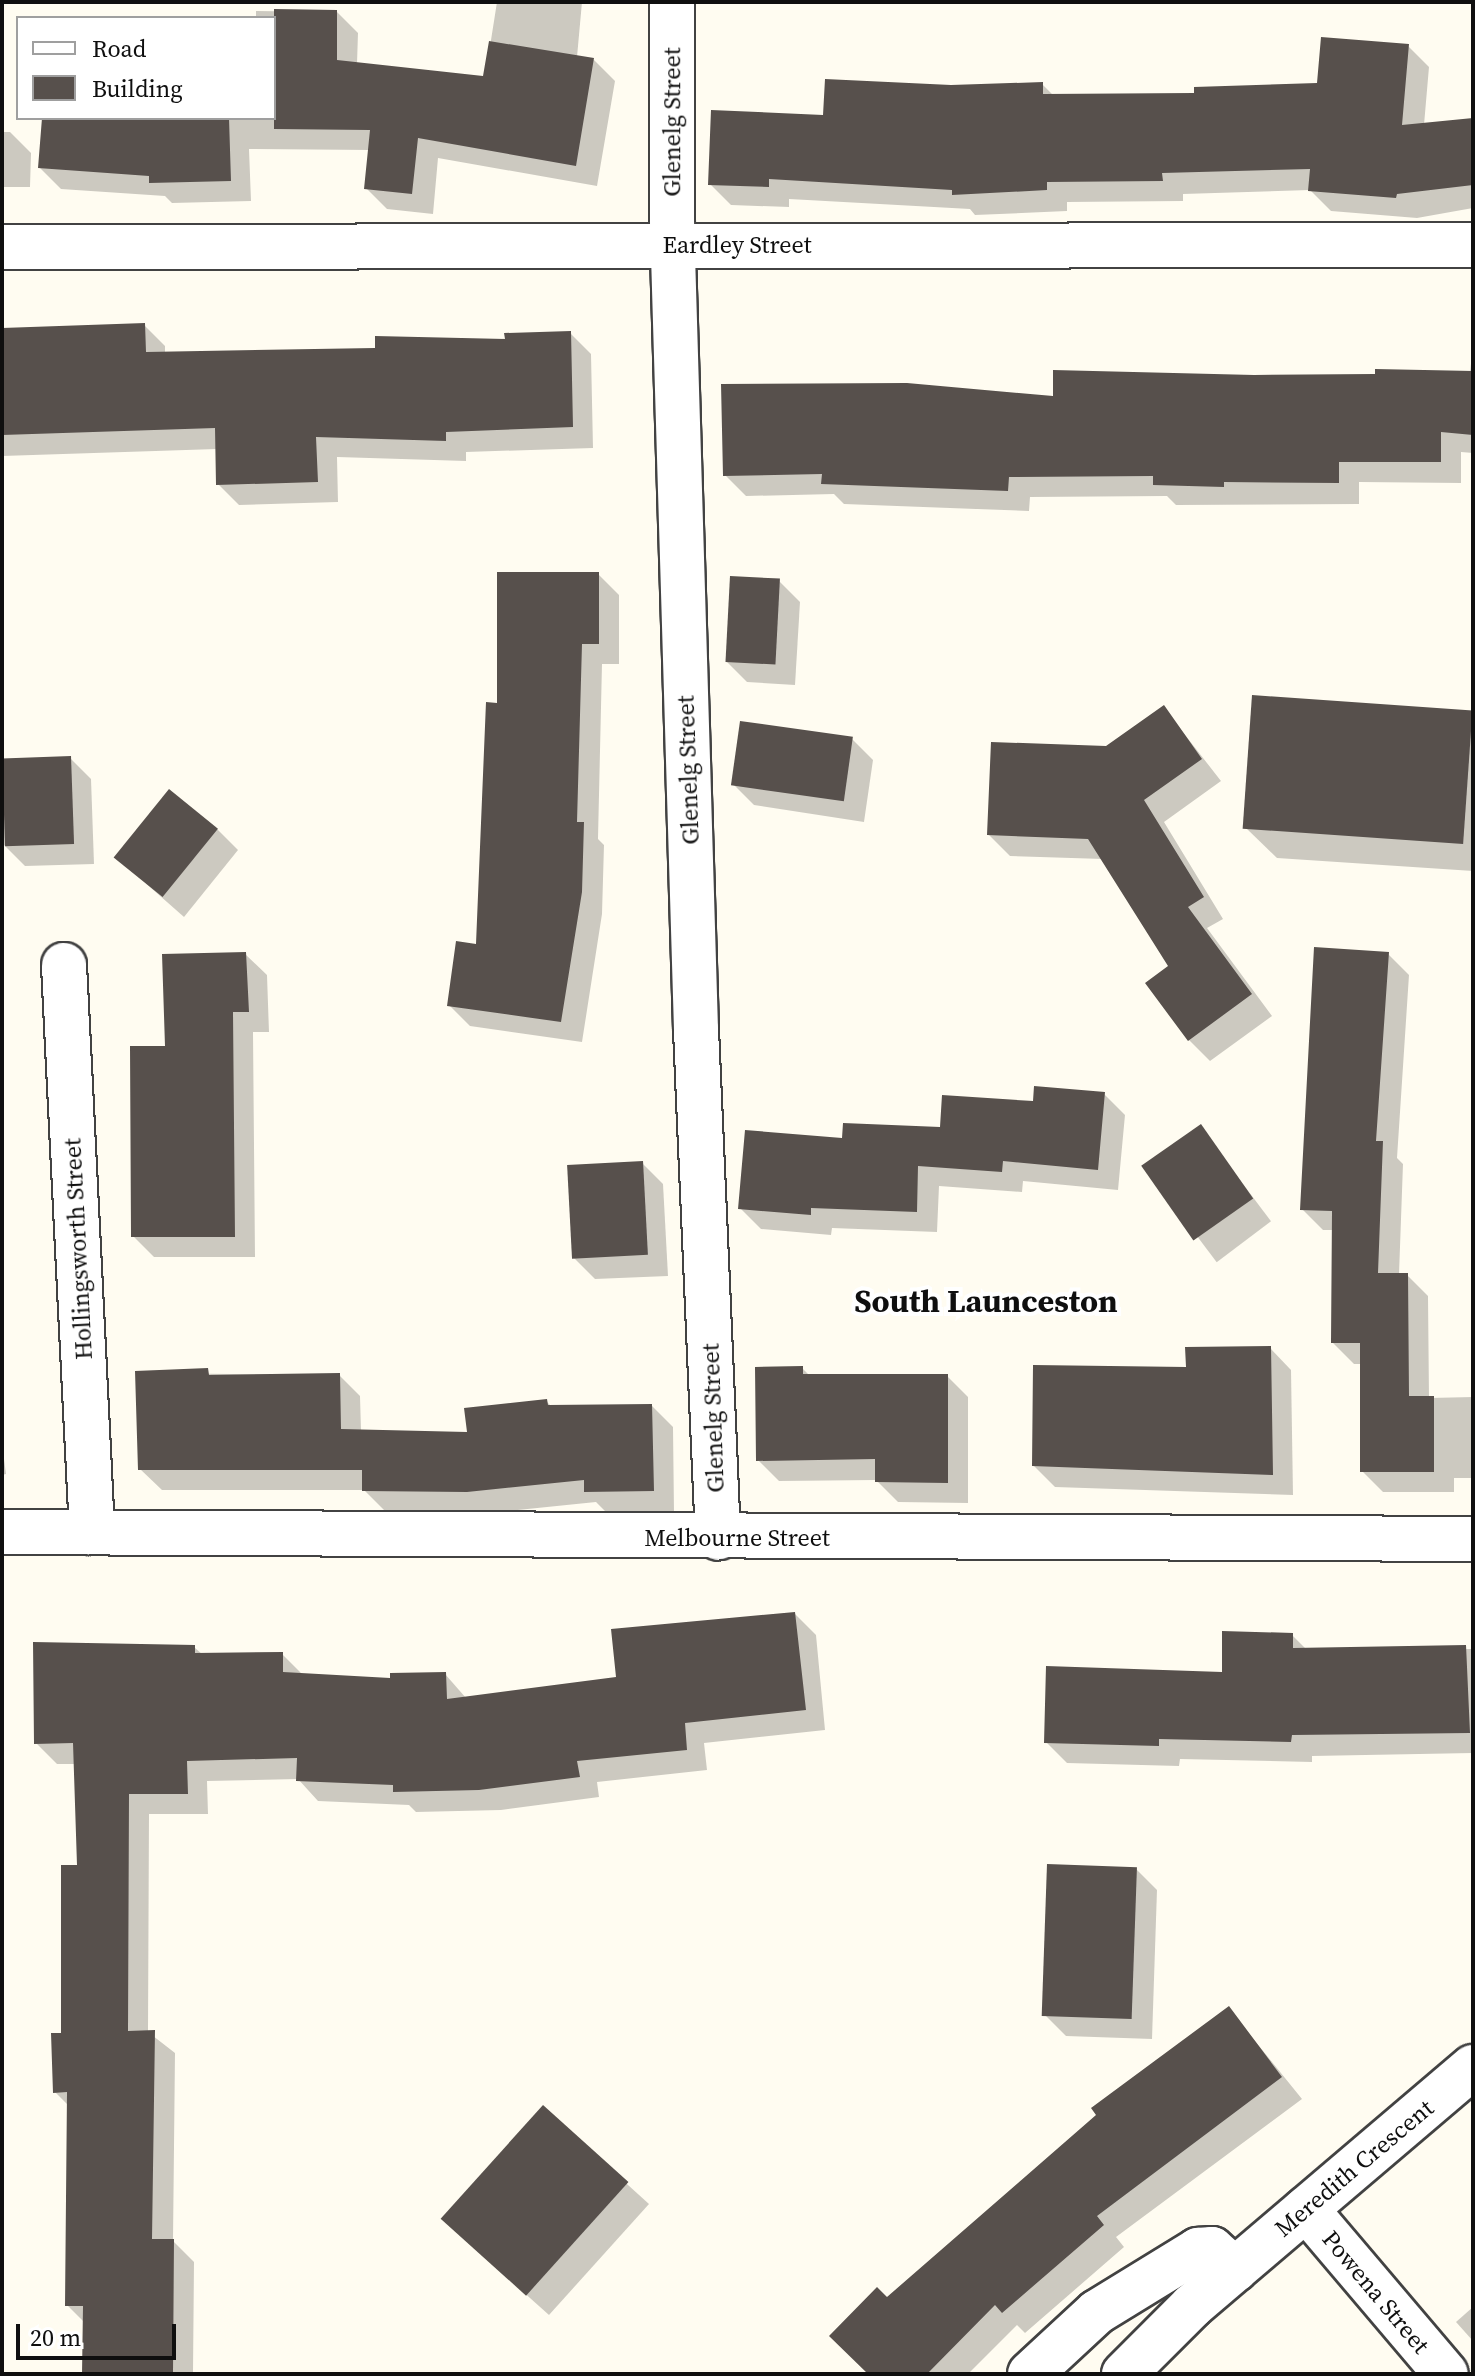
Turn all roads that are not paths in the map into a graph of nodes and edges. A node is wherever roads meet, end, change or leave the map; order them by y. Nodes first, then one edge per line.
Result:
1 (672, 2) edge
2 (673, 245) junction
3 (1473, 245) edge
4 (2, 247) edge
5 (64, 965) dead end
6 (2, 1532) edge
7 (92, 1532) junction
8 (718, 1538) junction
9 (1473, 1539) edge
10 (1473, 2067) edge
11 (1306, 2209) junction
12 (1235, 2270) junction
13 (1030, 2374) edge
14 (1124, 2374) edge
15 (1446, 2374) edge

1 - 2 street, Glenelg Street
2 - 3 street, Eardley Street
2 - 4 street, Eardley Street
2 - 8 street, Glenelg Street
5 - 7 street, Hollingsworth Street
6 - 7 street, Melbourne Street
7 - 8 street, Melbourne Street
8 - 9 street, Melbourne Street
10 - 11 street, Meredith Crescent
11 - 12 street, Meredith Crescent
11 - 15 street, Powena Street
12 - 13 street
12 - 14 street, Meredith Crescent

